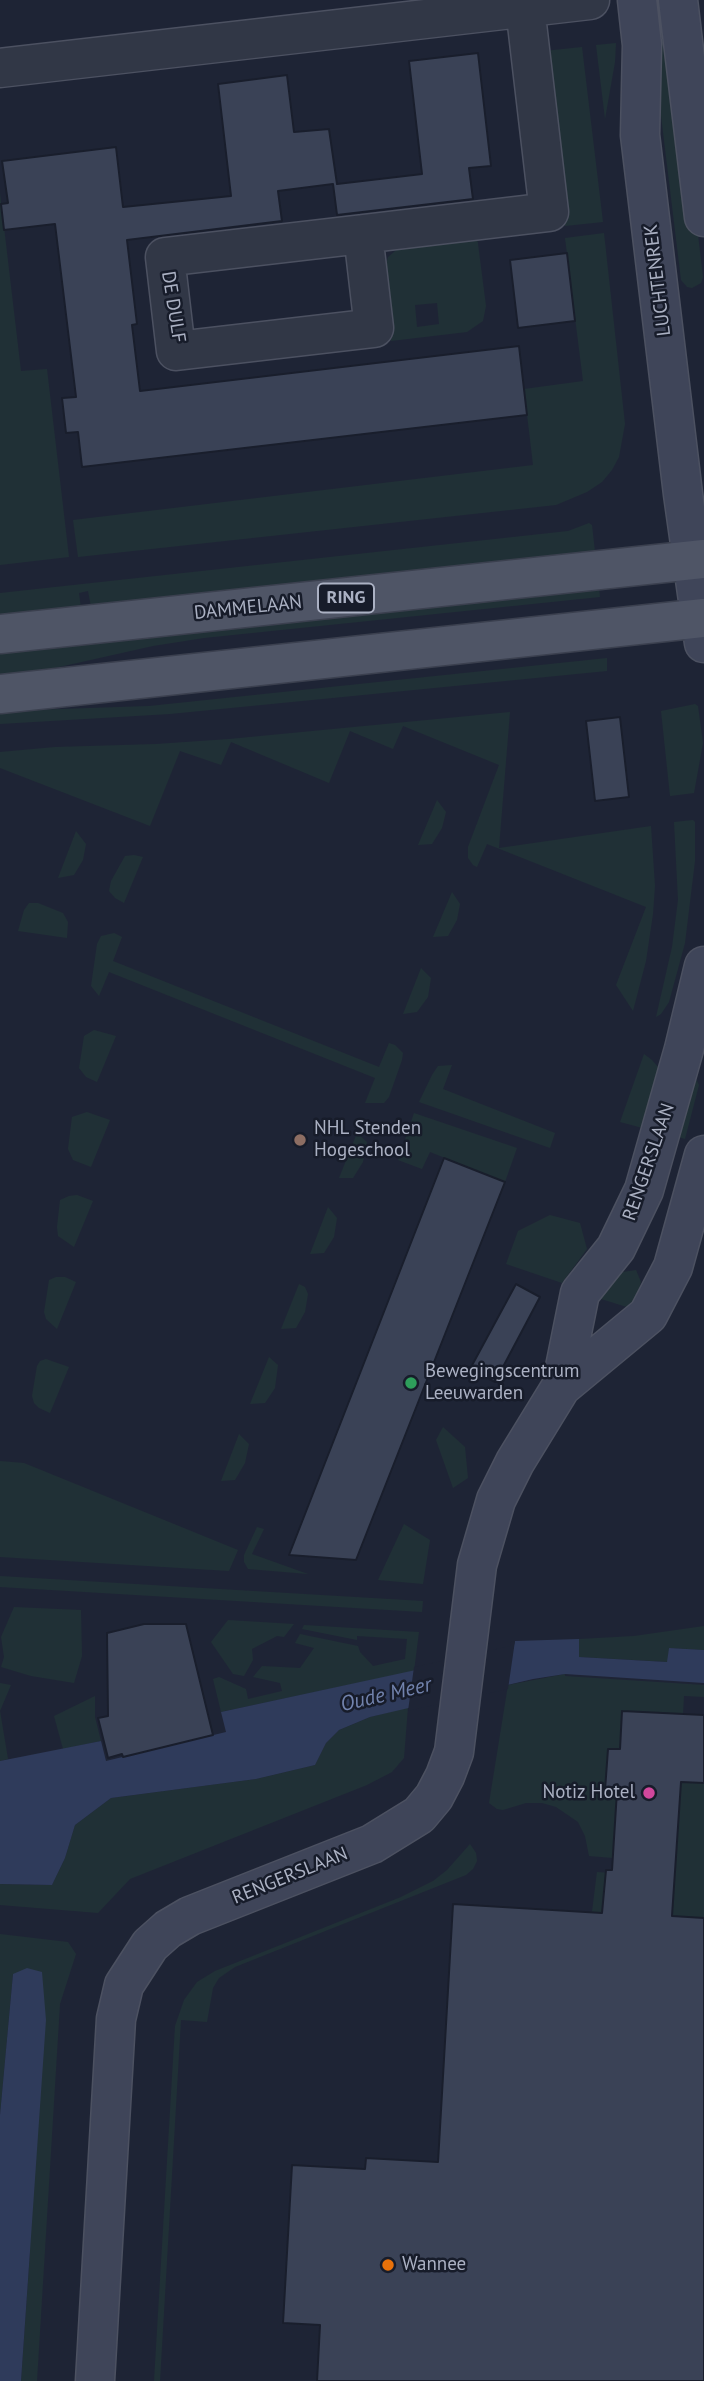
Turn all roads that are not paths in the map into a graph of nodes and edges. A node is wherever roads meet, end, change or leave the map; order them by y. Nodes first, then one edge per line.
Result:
1 (590, 0) edge
2 (637, 0) edge
3 (678, 0) edge
4 (524, 8) junction
5 (393, 11) edge
6 (1, 61) edge
7 (704, 217) edge
8 (363, 234) junction
9 (698, 559) edge
10 (703, 627) edge
11 (0, 634) edge
12 (0, 694) edge
13 (704, 965) edge
14 (694, 1051) edge
15 (704, 1156) edge
16 (561, 1387) junction
17 (94, 2381) edge

1 - 4 street
2 - 9 street, LUCHTENREK
3 - 7 street
4 - 5 street
4 - 8 street, DE DULF
5 - 6 street
8 - 8 street, DE DULF
9 - 10 street
9 - 11 main road, DAMMELAAN / RING
10 - 12 main road
13 - 14 street, RENGERSLAAN
14 - 16 street, RENGERSLAAN
15 - 16 street, RENGERSLAAN
16 - 17 street, RENGERSLAAN

